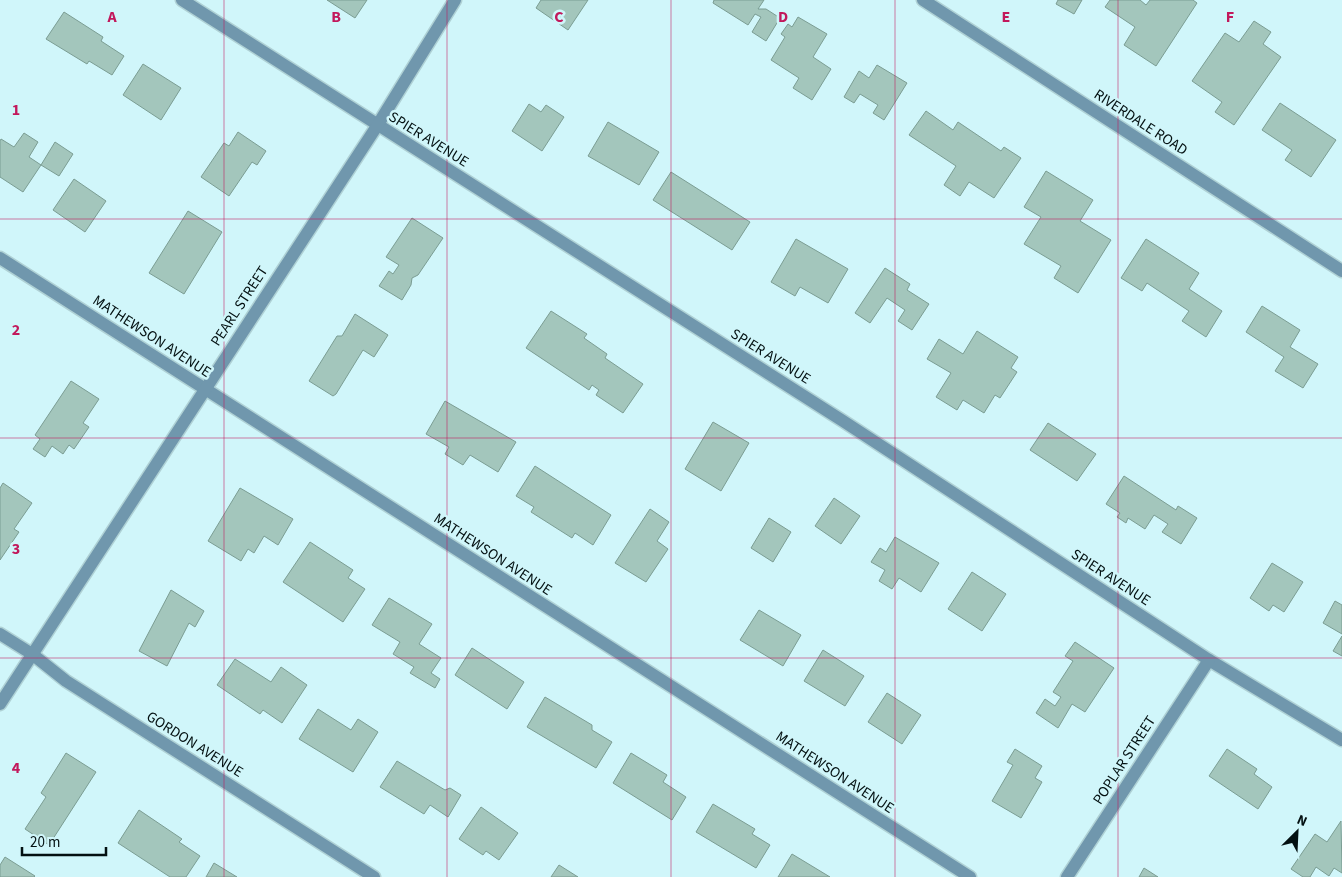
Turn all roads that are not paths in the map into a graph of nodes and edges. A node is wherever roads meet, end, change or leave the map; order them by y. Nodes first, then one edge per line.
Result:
1 (182, 0) edge
2 (455, 0) edge
3 (923, 0) edge
4 (377, 126) junction
5 (0, 258) edge
6 (1342, 271) edge
7 (204, 389) junction
8 (0, 634) edge
9 (32, 654) junction
10 (1209, 660) junction
11 (0, 704) edge
12 (1342, 740) edge
13 (374, 877) edge
14 (970, 877) edge
15 (1066, 877) edge

1 - 4 street, SPIER AVENUE
2 - 4 street, PEARL STREET
3 - 6 street, RIVERDALE ROAD
4 - 7 street, PEARL STREET
4 - 10 street, SPIER AVENUE
5 - 7 street, MATHEWSON AVENUE
7 - 9 street, PEARL STREET
7 - 14 street, MATHEWSON AVENUE
8 - 9 street, GORDON AVENUE
9 - 11 street, PEARL STREET
9 - 13 street, GORDON AVENUE
10 - 12 street, SPIER AVENUE
10 - 15 street, POPLAR STREET

